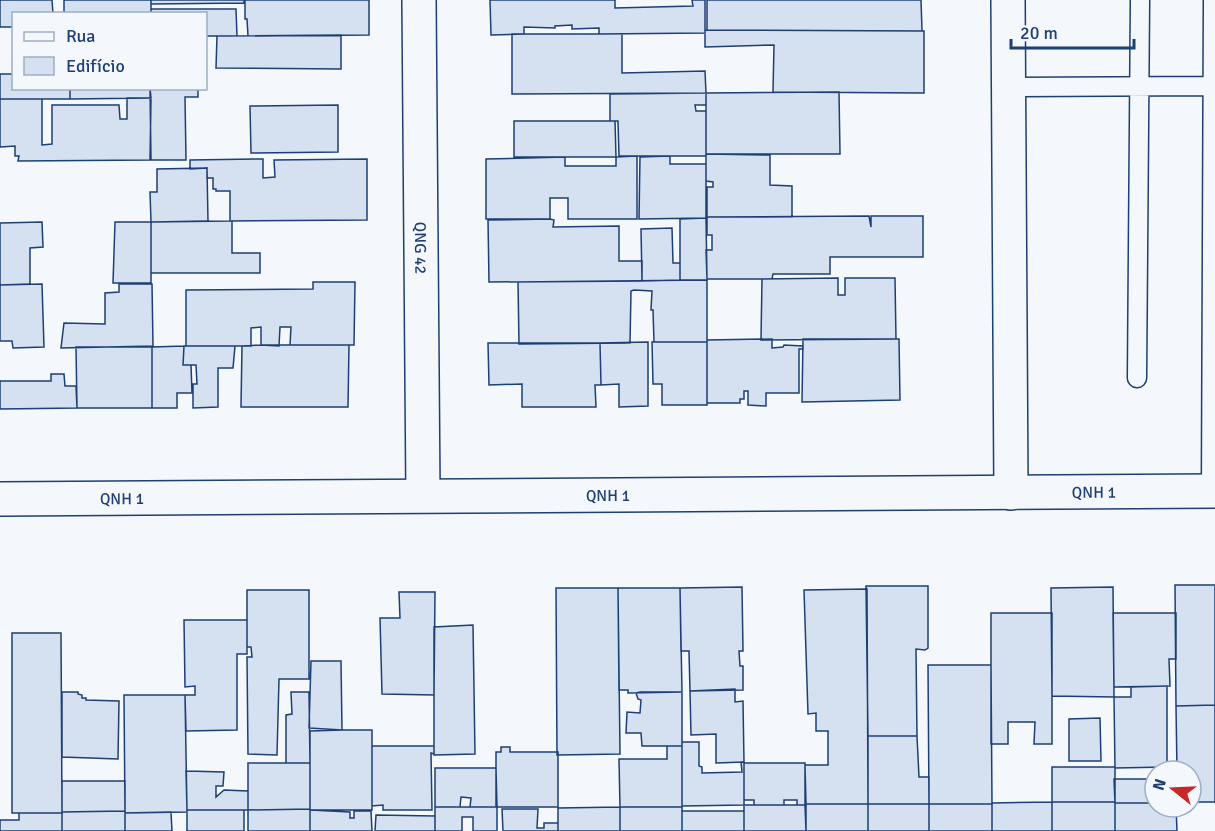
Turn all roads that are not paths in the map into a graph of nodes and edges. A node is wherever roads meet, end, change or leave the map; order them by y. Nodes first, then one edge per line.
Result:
1 (419, 0) edge
2 (1008, 0) edge
3 (1140, 0) edge
4 (1214, 0) edge
5 (1213, 86) junction
6 (1008, 87) junction
7 (1139, 87) junction
8 (1137, 378) dead end
9 (1213, 491) edge
10 (1011, 493) junction
11 (423, 495) junction
12 (0, 499) edge

1 - 11 street, QNG 42
2 - 6 street
3 - 7 lane
4 - 5 lane
5 - 7 lane
5 - 9 lane
6 - 7 lane
6 - 10 street
7 - 8 lane
9 - 10 street, QNH 1
10 - 11 street, QNH 1
11 - 12 street, QNH 1

